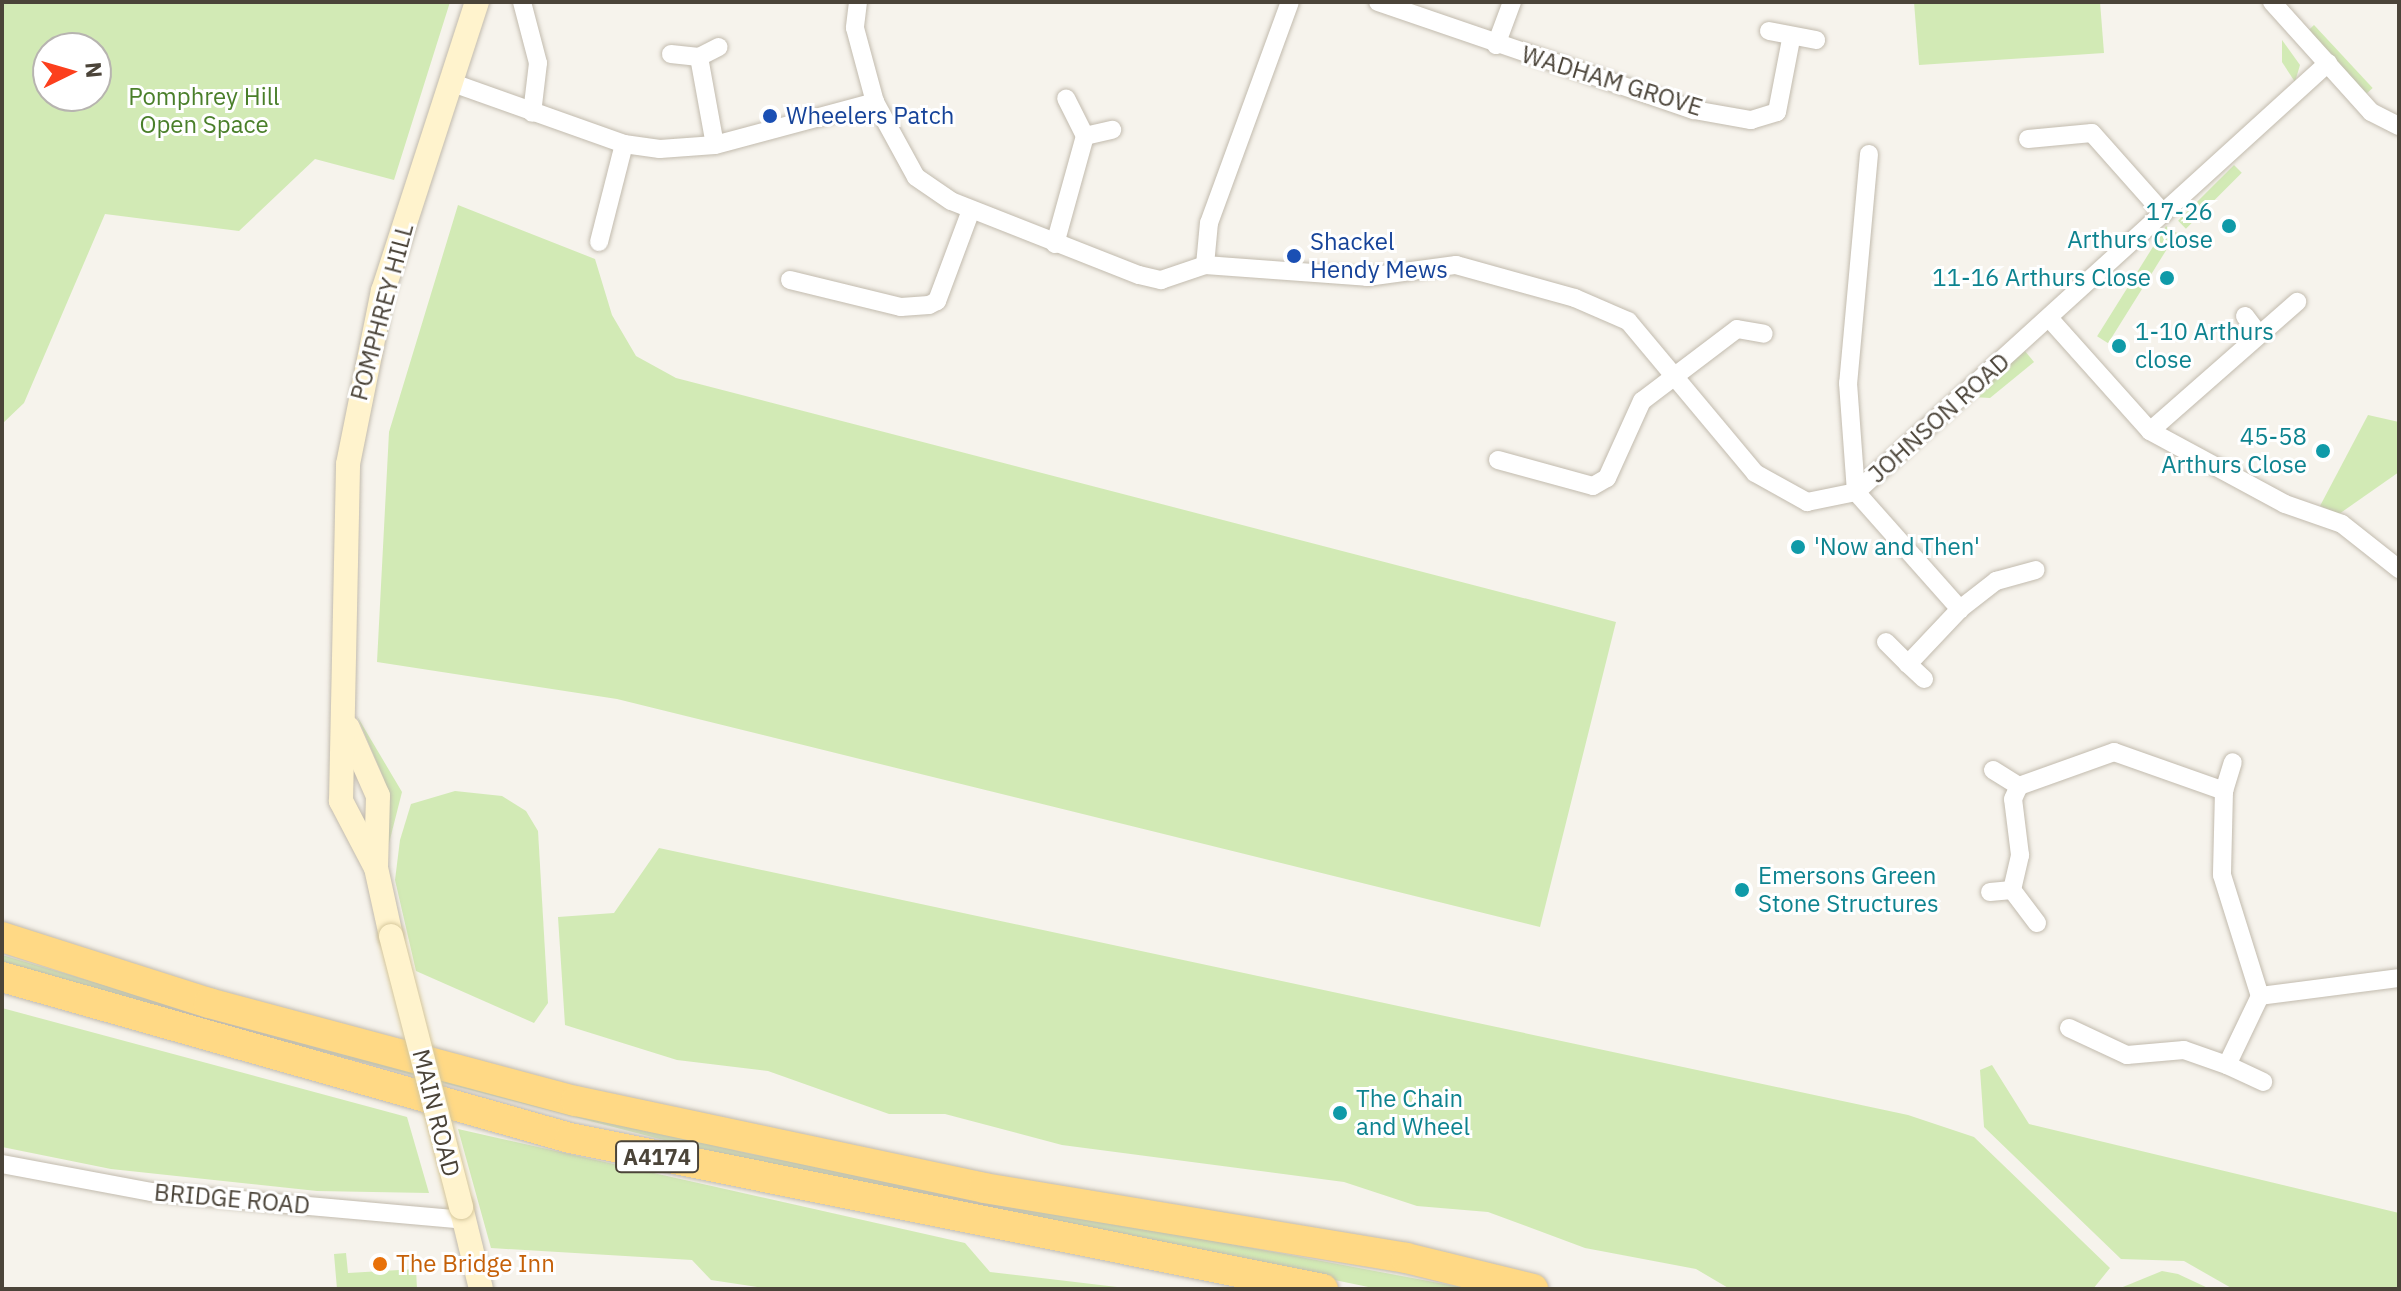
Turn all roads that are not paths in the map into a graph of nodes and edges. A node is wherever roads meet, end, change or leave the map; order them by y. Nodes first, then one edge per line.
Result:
1 (477, 2) edge
2 (522, 2) edge
3 (858, 2) edge
4 (1290, 2) edge
5 (1378, 2) edge
6 (1512, 2) edge
7 (2272, 2) edge
8 (1769, 31) dead end
9 (1791, 39) junction
10 (1816, 40) dead end
11 (1496, 45) junction
12 (719, 47) dead end
13 (671, 54) dead end
14 (699, 57) junction
15 (2328, 63) junction
16 (450, 82) junction
17 (1066, 98) dead end
18 (875, 102) junction
19 (532, 113) junction
20 (2399, 126) edge
21 (1112, 130) dead end
22 (1085, 136) junction
23 (2028, 139) dead end
24 (624, 144) junction
25 (715, 145) junction
26 (1869, 154) dead end
27 (971, 210) junction
28 (2164, 214) junction
29 (599, 242) dead end
30 (1055, 244) junction
31 (1205, 265) junction
32 (790, 280) dead end
33 (2297, 302) dead end
34 (2245, 316) dead end
35 (2049, 318) junction
36 (2258, 333) junction
37 (1764, 334) dead end
38 (1673, 374) junction
39 (2150, 431) junction
40 (1498, 460) dead end
41 (1856, 492) junction
42 (2399, 569) edge
43 (2036, 570) dead end
44 (1960, 609) junction
45 (1886, 642) dead end
46 (1908, 664) junction
47 (1924, 679) dead end
48 (348, 728) junction
49 (2233, 762) dead end
50 (1993, 770) dead end
51 (2019, 786) junction
52 (2224, 791) junction
53 (376, 868) junction
54 (2012, 890) junction
55 (1990, 892) dead end
56 (2037, 923) dead end
57 (391, 936) joint
58 (2, 937) edge
59 (2, 977) edge
60 (2399, 978) edge
61 (2260, 996) junction
62 (2069, 1028) dead end
63 (2227, 1065) junction
64 (2263, 1082) dead end
65 (2, 1164) edge
66 (462, 1213) junction
67 (481, 1289) edge
68 (1323, 1289) edge
69 (1533, 1289) edge

1 - 16 main road, POMPHREY HILL
2 - 19 street
3 - 18 street
4 - 31 street
5 - 11 street, WADHAM GROVE
6 - 11 street
7 - 15 street
8 - 9 street
9 - 10 street
9 - 11 street, WADHAM GROVE
12 - 14 street
13 - 14 street
14 - 25 street
15 - 20 street
15 - 28 street, JOHNSON ROAD
16 - 19 street
16 - 48 main road, POMPHREY HILL
17 - 22 street
18 - 25 street
18 - 27 street, JOHNSON ROAD
19 - 24 street
21 - 22 street
22 - 30 street
23 - 28 street
24 - 25 street
24 - 29 street
26 - 41 street
27 - 30 street, JOHNSON ROAD
27 - 32 street
28 - 35 street, JOHNSON ROAD
30 - 31 street, JOHNSON ROAD
31 - 38 street, JOHNSON ROAD
33 - 36 street
34 - 36 street
35 - 39 street
35 - 41 street, JOHNSON ROAD
36 - 39 street
37 - 38 street
38 - 40 street
38 - 41 street, JOHNSON ROAD
39 - 42 street
41 - 44 street
43 - 44 street
44 - 46 street
45 - 46 street
46 - 47 street
48 - 53 main road, POMPHREY HILL
48 - 53 main road, POMPHREY HILL
49 - 52 street
50 - 51 street
51 - 52 street
51 - 54 street
52 - 61 street
53 - 57 main road, POMPHREY HILL
54 - 55 street
54 - 56 street
57 - 66 main road, MAIN ROAD, bridge
58 - 69 highway, A4174
59 - 68 highway, A4174
60 - 61 street
61 - 63 street
62 - 63 street
63 - 64 street
65 - 66 street, BRIDGE ROAD
66 - 67 main road, MAIN ROAD

